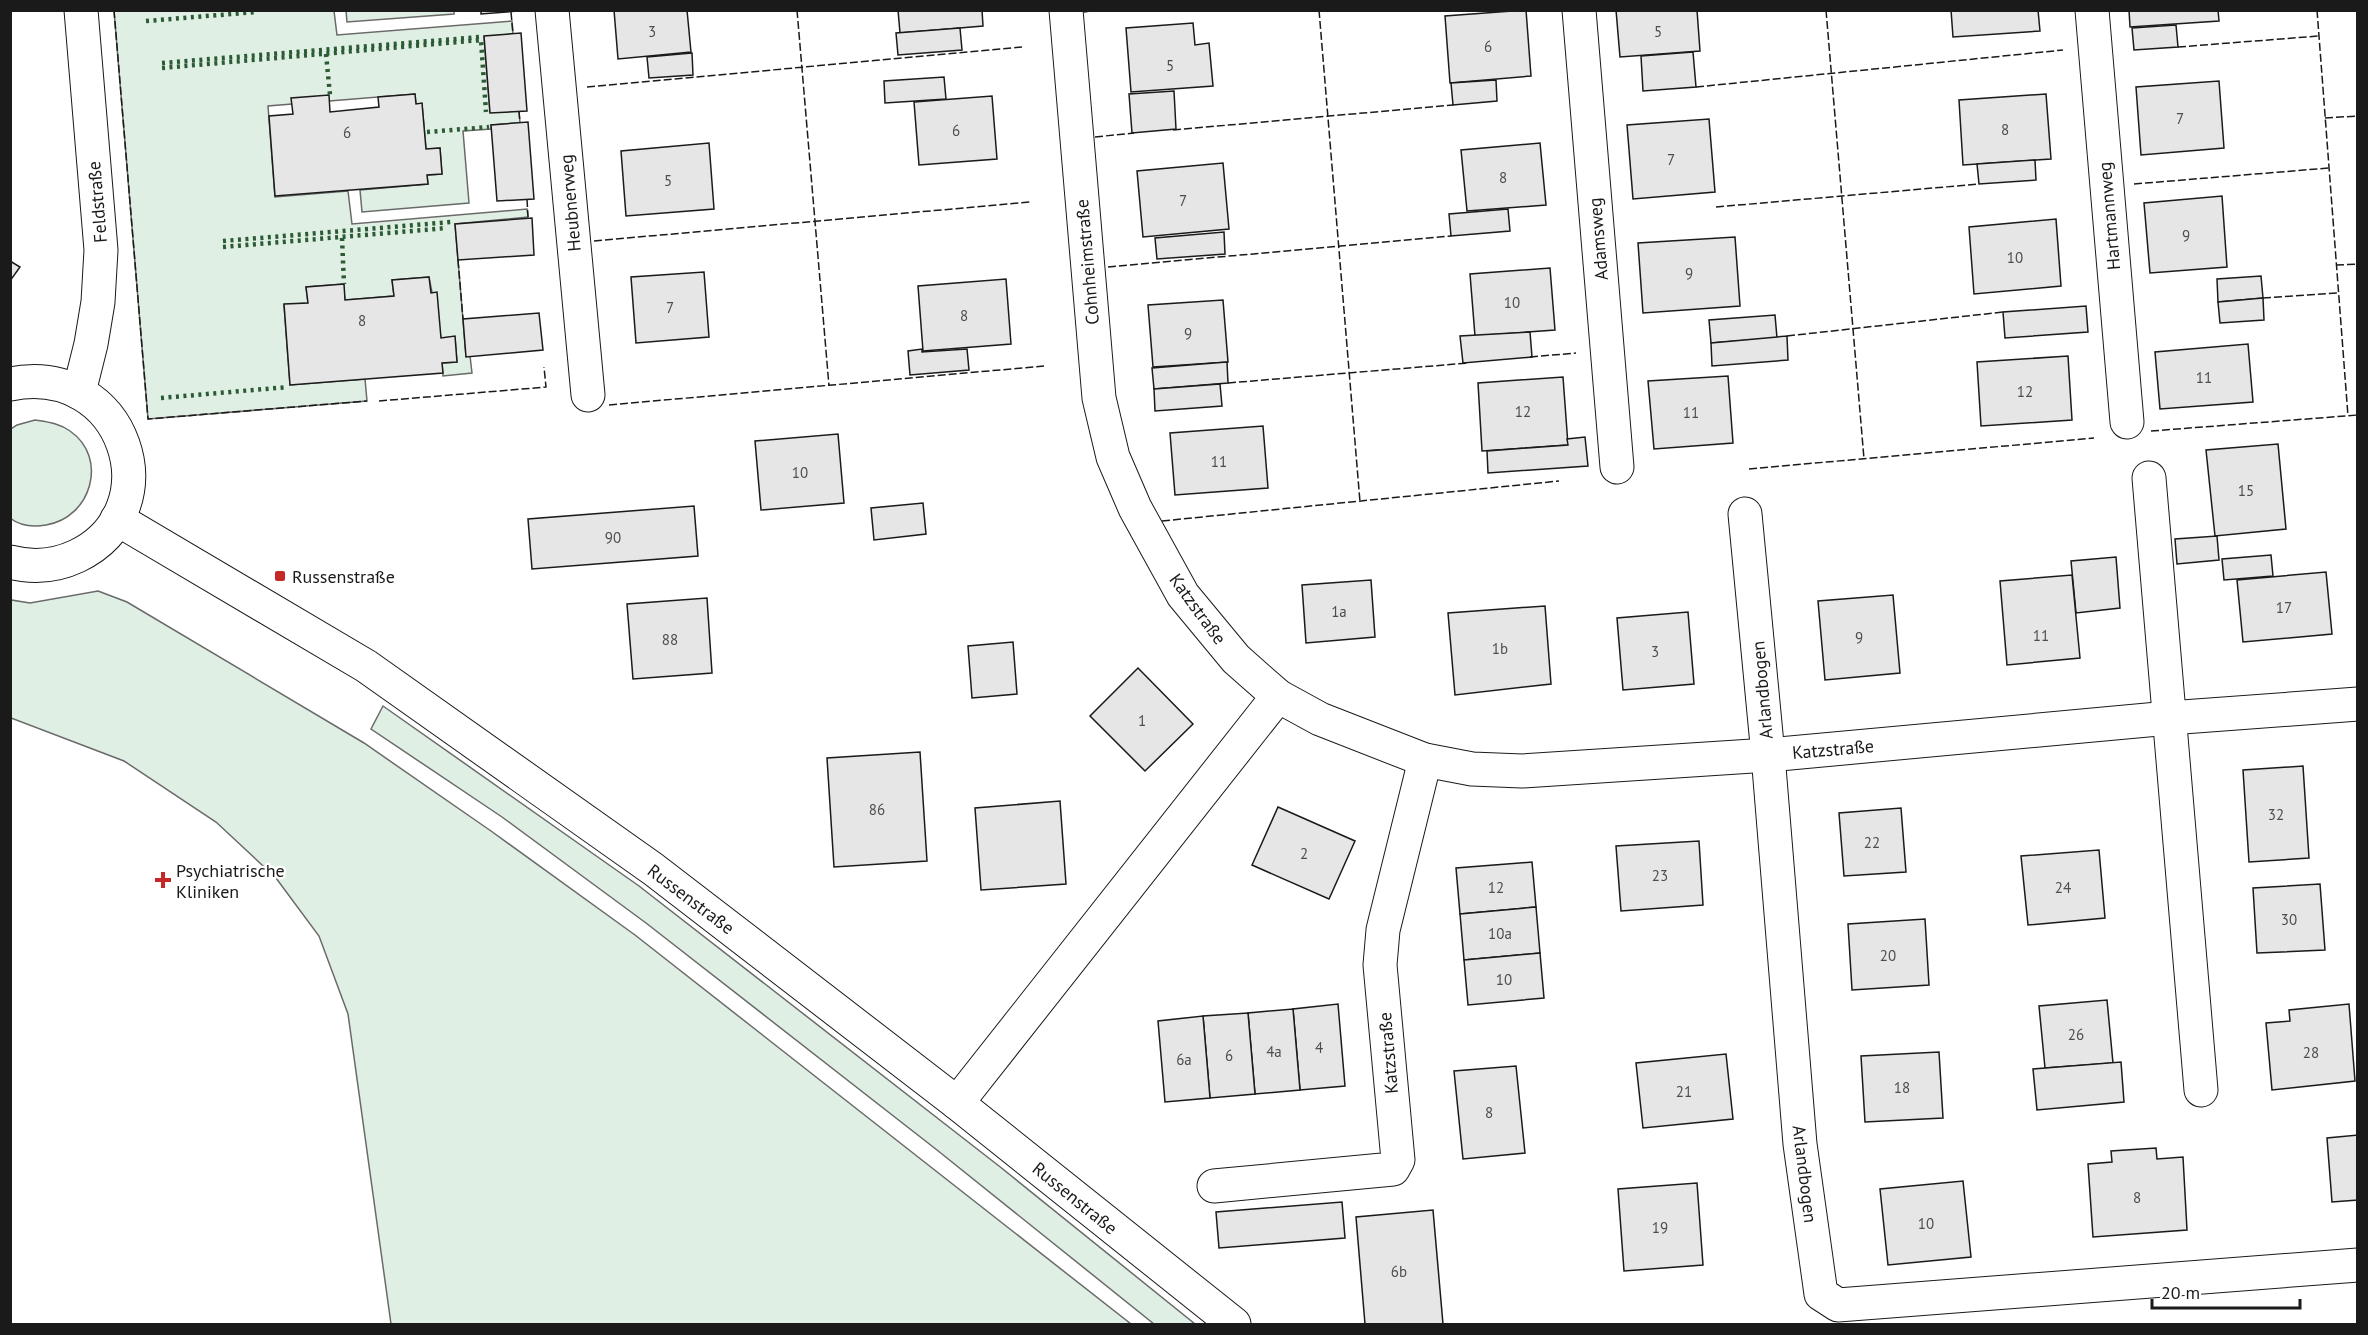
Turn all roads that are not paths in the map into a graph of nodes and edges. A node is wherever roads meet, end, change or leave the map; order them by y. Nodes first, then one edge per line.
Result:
1 (81, 10) edge
2 (552, 10) edge
3 (1066, 10) edge
4 (1579, 10) edge
5 (2092, 10) edge
6 (10, 384) edge
7 (79, 392) junction
8 (588, 395) dead end
9 (2127, 422) dead end
10 (1617, 466) dead end
11 (2149, 478) dead end
12 (1135, 508) joint
13 (1745, 514) dead end
14 (117, 519) junction
15 (10, 562) edge
16 (1278, 696) junction
17 (2358, 704) edge
18 (2169, 718) junction
19 (1768, 755) junction
20 (1425, 760) junction
21 (2201, 1090) dead end
22 (957, 1103) junction
23 (1214, 1186) dead end
24 (2358, 1265) edge
25 (1234, 1324) edge

1 - 7 street, Feldstraße
2 - 8 street, Heubnerweg
3 - 12 street, Cohnheimstraße
4 - 10 street, Adamsweg
5 - 9 street, Hartmannweg
6 - 7 street
7 - 14 street
11 - 18 street
12 - 16 street, Katzstraße
13 - 19 street, Arlandbogen
14 - 15 street
14 - 22 street, Russenstraße
16 - 20 street, Katzstraße
16 - 22 street
17 - 18 street, Katzstraße
18 - 19 street, Katzstraße
18 - 21 street
19 - 20 street, Katzstraße
19 - 24 street, Arlandbogen
20 - 23 street, Katzstraße
22 - 25 street, Russenstraße

